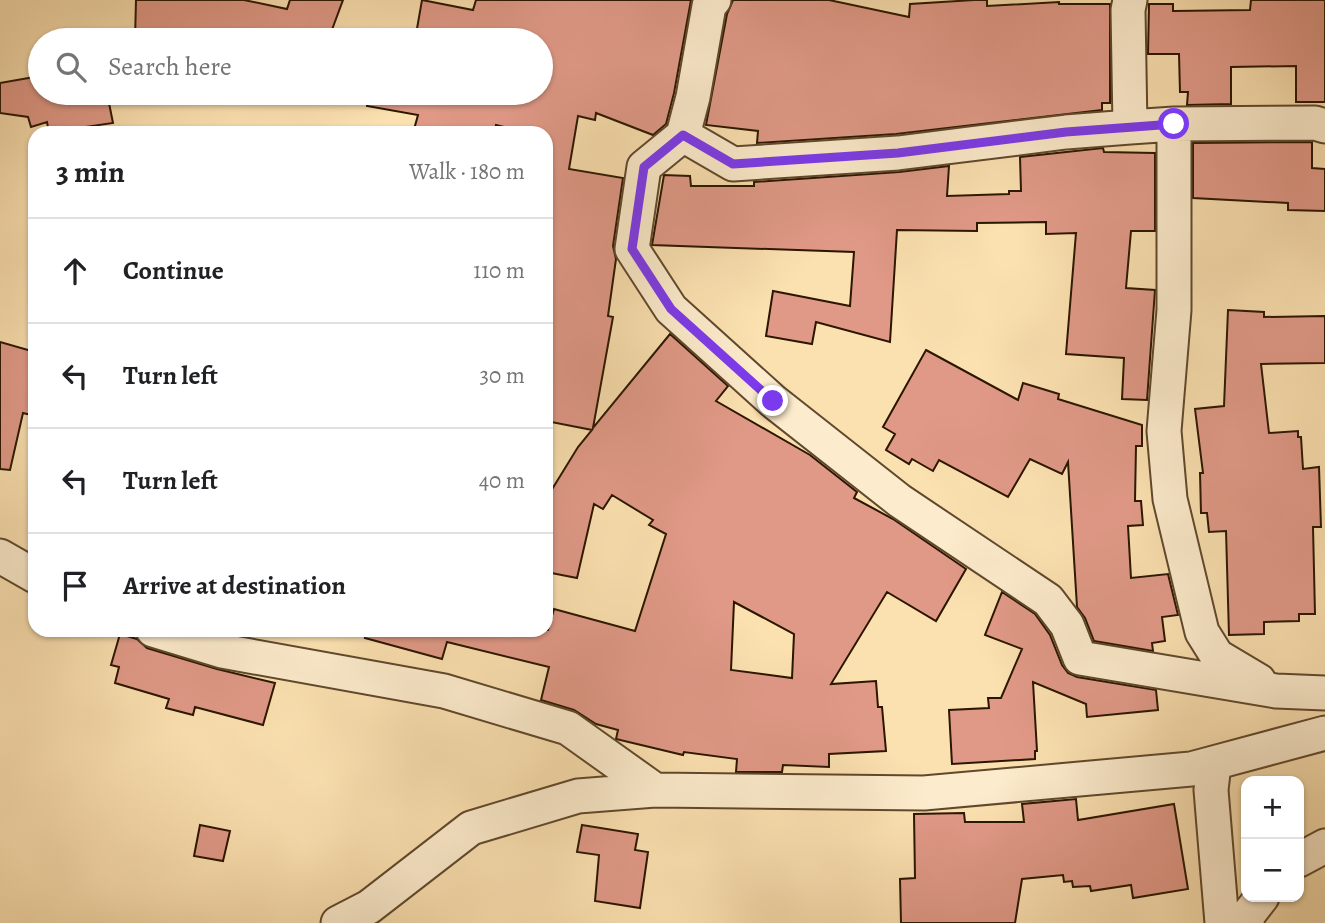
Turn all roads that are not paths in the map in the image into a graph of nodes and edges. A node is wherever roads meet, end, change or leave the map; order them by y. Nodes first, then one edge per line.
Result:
1 (714, 0) edge
2 (1130, 0) edge
3 (1174, 124) junction
4 (1325, 126) edge
5 (1130, 127) junction
6 (683, 135) junction
7 (0, 556) edge
8 (28, 572) edge
9 (176, 637) edge
10 (1276, 691) junction
11 (1325, 693) edge
12 (1325, 733) edge
13 (1214, 764) junction
14 (655, 790) junction
15 (1325, 846) edge
16 (1304, 857) edge
17 (1258, 902) edge
18 (338, 923) edge
19 (1222, 923) edge
20 (1247, 923) edge

1 - 6 street
2 - 5 street
3 - 4 street
3 - 5 street
3 - 10 street
5 - 6 street
6 - 10 street
7 - 8 street
9 - 14 street
10 - 11 street
12 - 13 street
13 - 14 street
13 - 19 street
14 - 18 street
15 - 16 street
17 - 20 street

